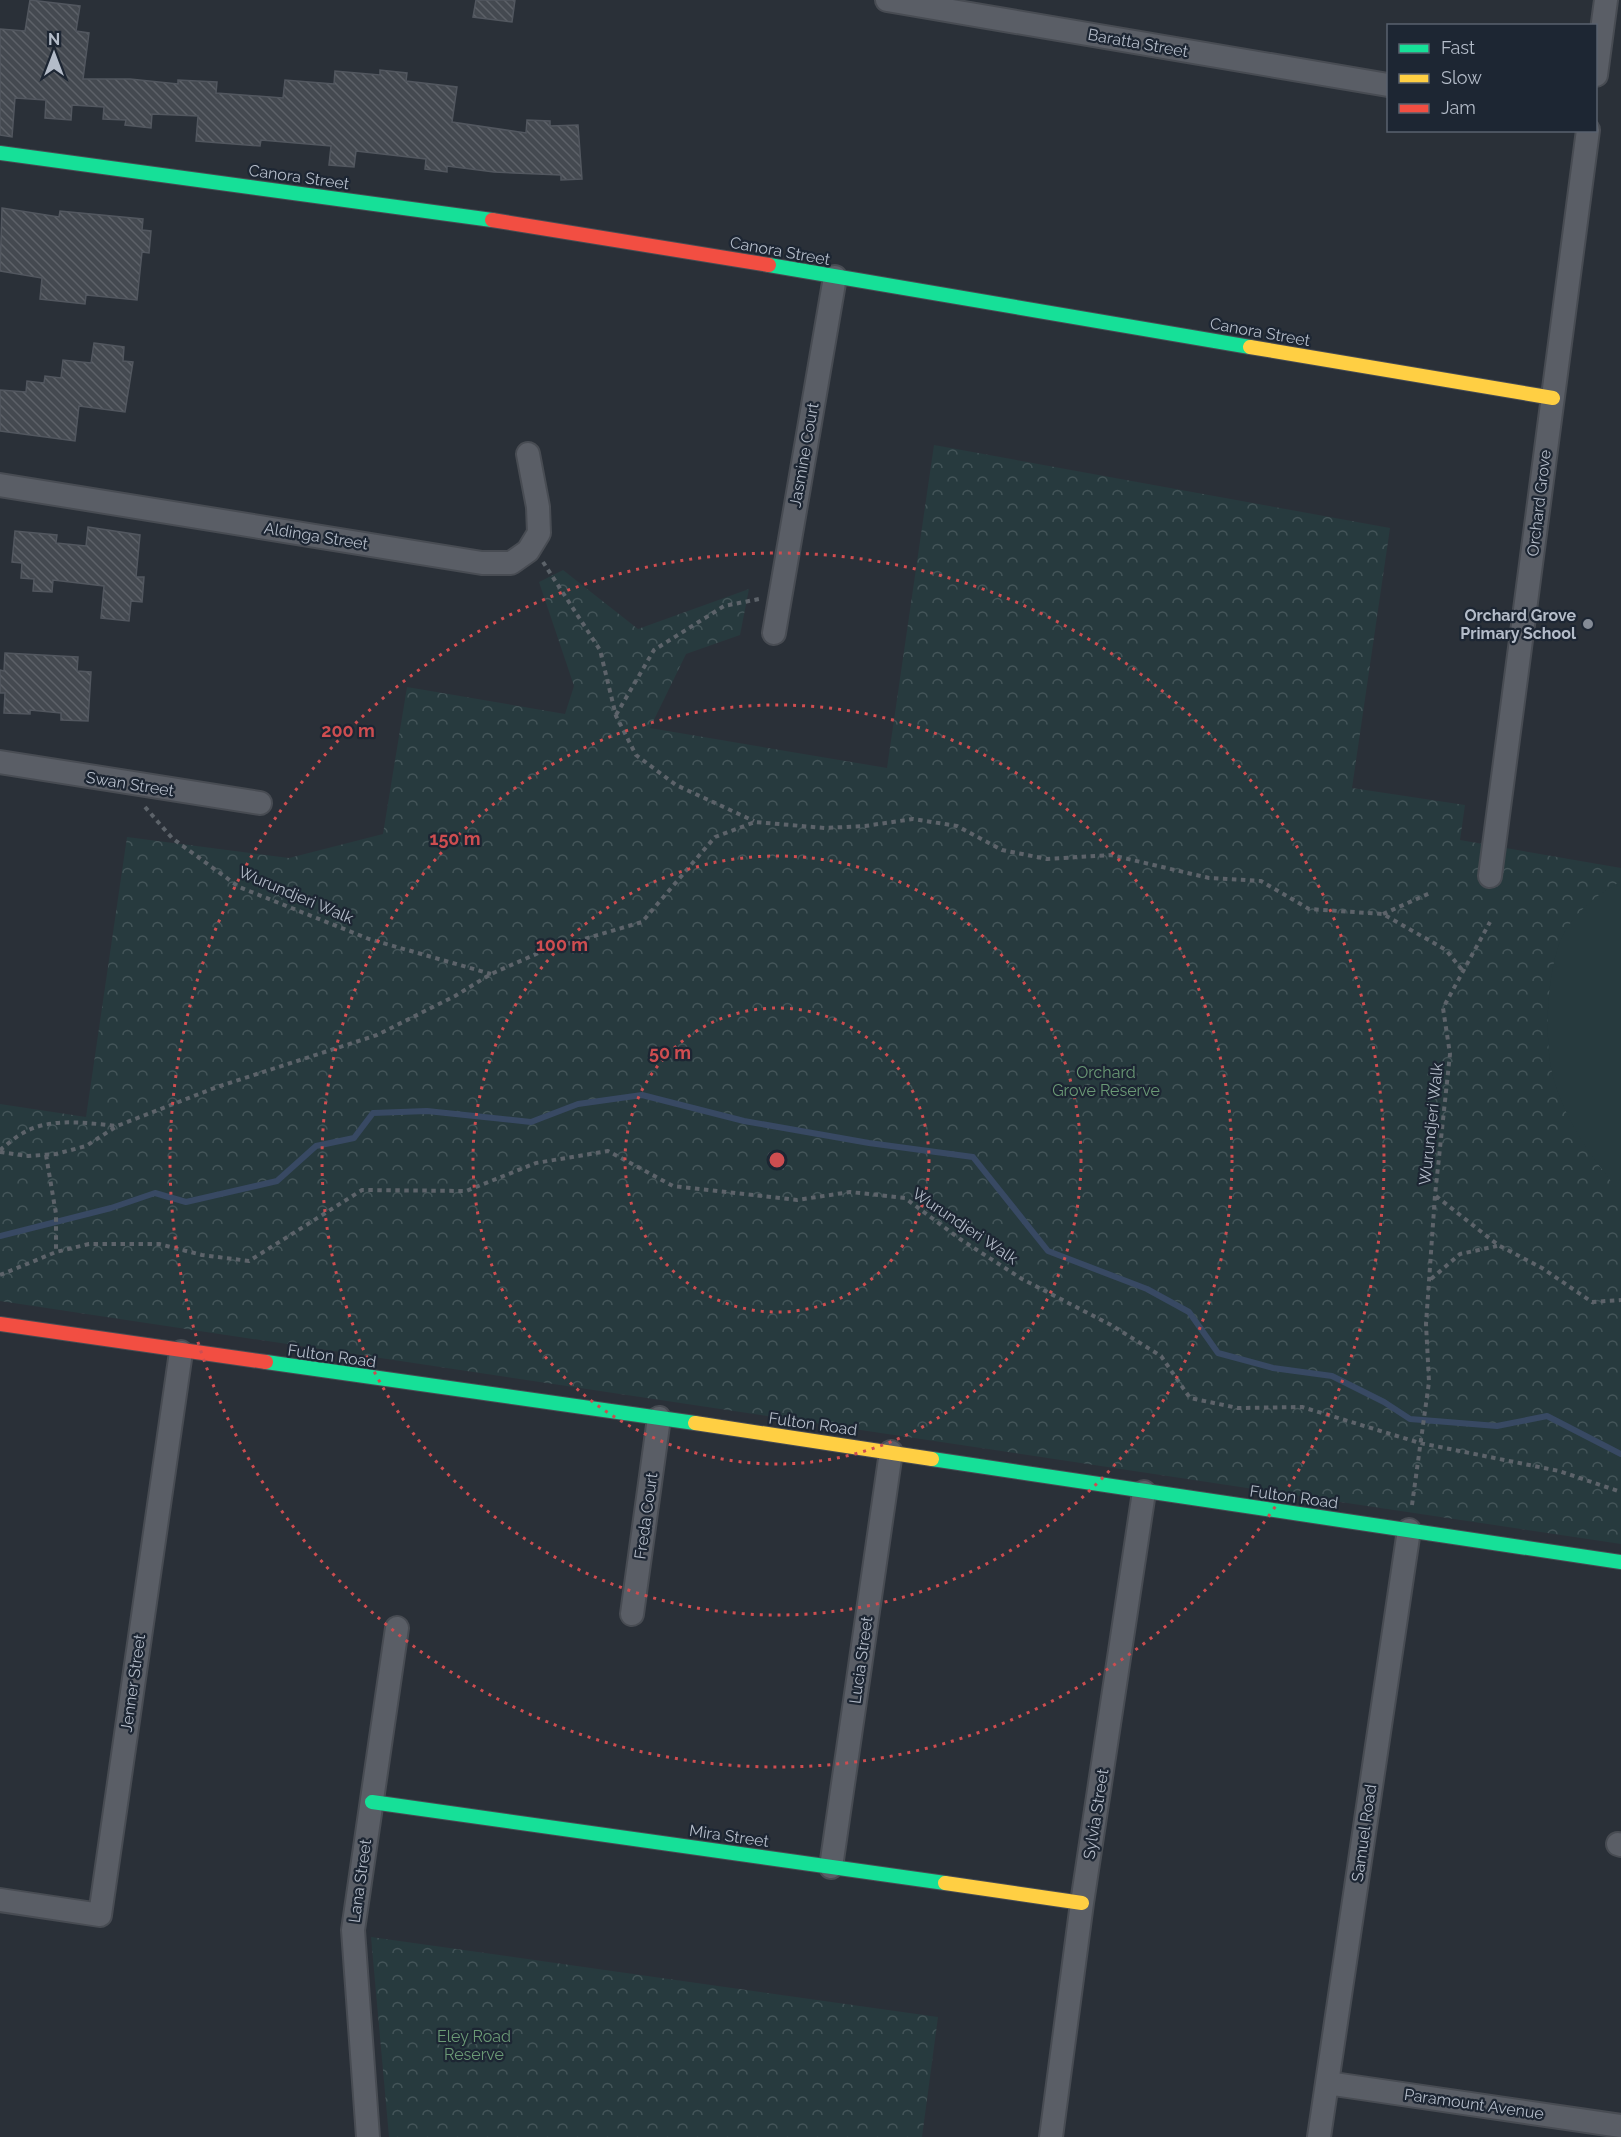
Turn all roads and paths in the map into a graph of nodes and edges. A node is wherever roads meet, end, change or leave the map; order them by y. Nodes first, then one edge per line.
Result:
1 (888, 0) edge
2 (1606, 0) edge
3 (1597, 68) edge
4 (1387, 85) edge
5 (1588, 132) edge
6 (0, 153) edge
7 (835, 277) junction
8 (1553, 398) junction
9 (528, 454) dead end
10 (0, 485) edge
11 (532, 545) junction
12 (781, 595) junction
13 (774, 633) dead end
14 (616, 716) junction
15 (1, 767) edge
16 (125, 783) junction
17 (260, 803) dead end
18 (755, 822) junction
19 (1490, 876) dead end
20 (1430, 893) dead end
21 (1383, 914) junction
22 (1490, 922) dead end
23 (1463, 971) junction
24 (491, 974) junction
25 (117, 1126) junction
26 (0, 1151) edge
27 (46, 1155) junction
28 (1435, 1195) junction
29 (1498, 1245) junction
30 (56, 1252) junction
31 (0, 1275) edge
32 (1431, 1279) junction
33 (1621, 1300) edge
34 (0, 1324) edge
35 (181, 1352) junction
36 (659, 1418) junction
37 (1420, 1443) junction
38 (891, 1452) junction
39 (1144, 1492) junction
40 (1621, 1492) edge
41 (1409, 1530) junction
42 (1621, 1562) edge
43 (632, 1614) dead end
44 (397, 1628) dead end
45 (372, 1802) junction
46 (831, 1867) junction
47 (0, 1900) edge
48 (1082, 1903) junction
49 (1327, 2083) junction
50 (1621, 2126) edge
51 (368, 2137) edge
52 (1051, 2137) edge
53 (1319, 2137) edge

1 - 4 street, Baratta Street
2 - 3 street
5 - 8 street, Orchard Grove
6 - 7 street, Canora Street
7 - 8 street, Canora Street
7 - 12 street, Jasmine Court
8 - 19 street, Orchard Grove
9 - 11 street
10 - 11 street, Aldinga Street
11 - 14 path
12 - 13 street, Jasmine Court
12 - 14 path
14 - 18 path
15 - 16 street, Swan Street
16 - 17 street, Swan Street
16 - 24 path, Wurundjeri Walk
18 - 21 path
18 - 24 path
20 - 21 path
21 - 23 path
22 - 23 path, Wurundjeri Walk
23 - 28 path, Wurundjeri Walk
24 - 25 path
25 - 26 path
25 - 27 path
26 - 27 path
27 - 30 path
28 - 29 path, Wurundjeri Walk
28 - 32 path, Wurundjeri Walk
29 - 32 path
29 - 33 path, Wurundjeri Walk
30 - 31 path, Wurundjeri Walk
30 - 37 path, Wurundjeri Walk
32 - 37 path, Wurundjeri Walk
34 - 35 street, Fulton Road
35 - 36 street, Fulton Road
35 - 47 street, Jenner Street
36 - 38 street, Fulton Road
36 - 43 street, Freda Court
37 - 40 path, Wurundjeri Walk
37 - 41 path, Wurundjeri Walk
38 - 39 street, Fulton Road
38 - 46 street, Lucia Street
39 - 41 street, Fulton Road
39 - 48 street, Sylvia Street
41 - 42 street, Fulton Road
41 - 49 street, Samuel Road
44 - 45 street, Lana Street
45 - 46 street, Mira Street
45 - 51 street, Lana Street
46 - 48 street, Mira Street
48 - 52 street, Sylvia Street
49 - 50 street, Paramount Avenue
49 - 53 street, Samuel Road

